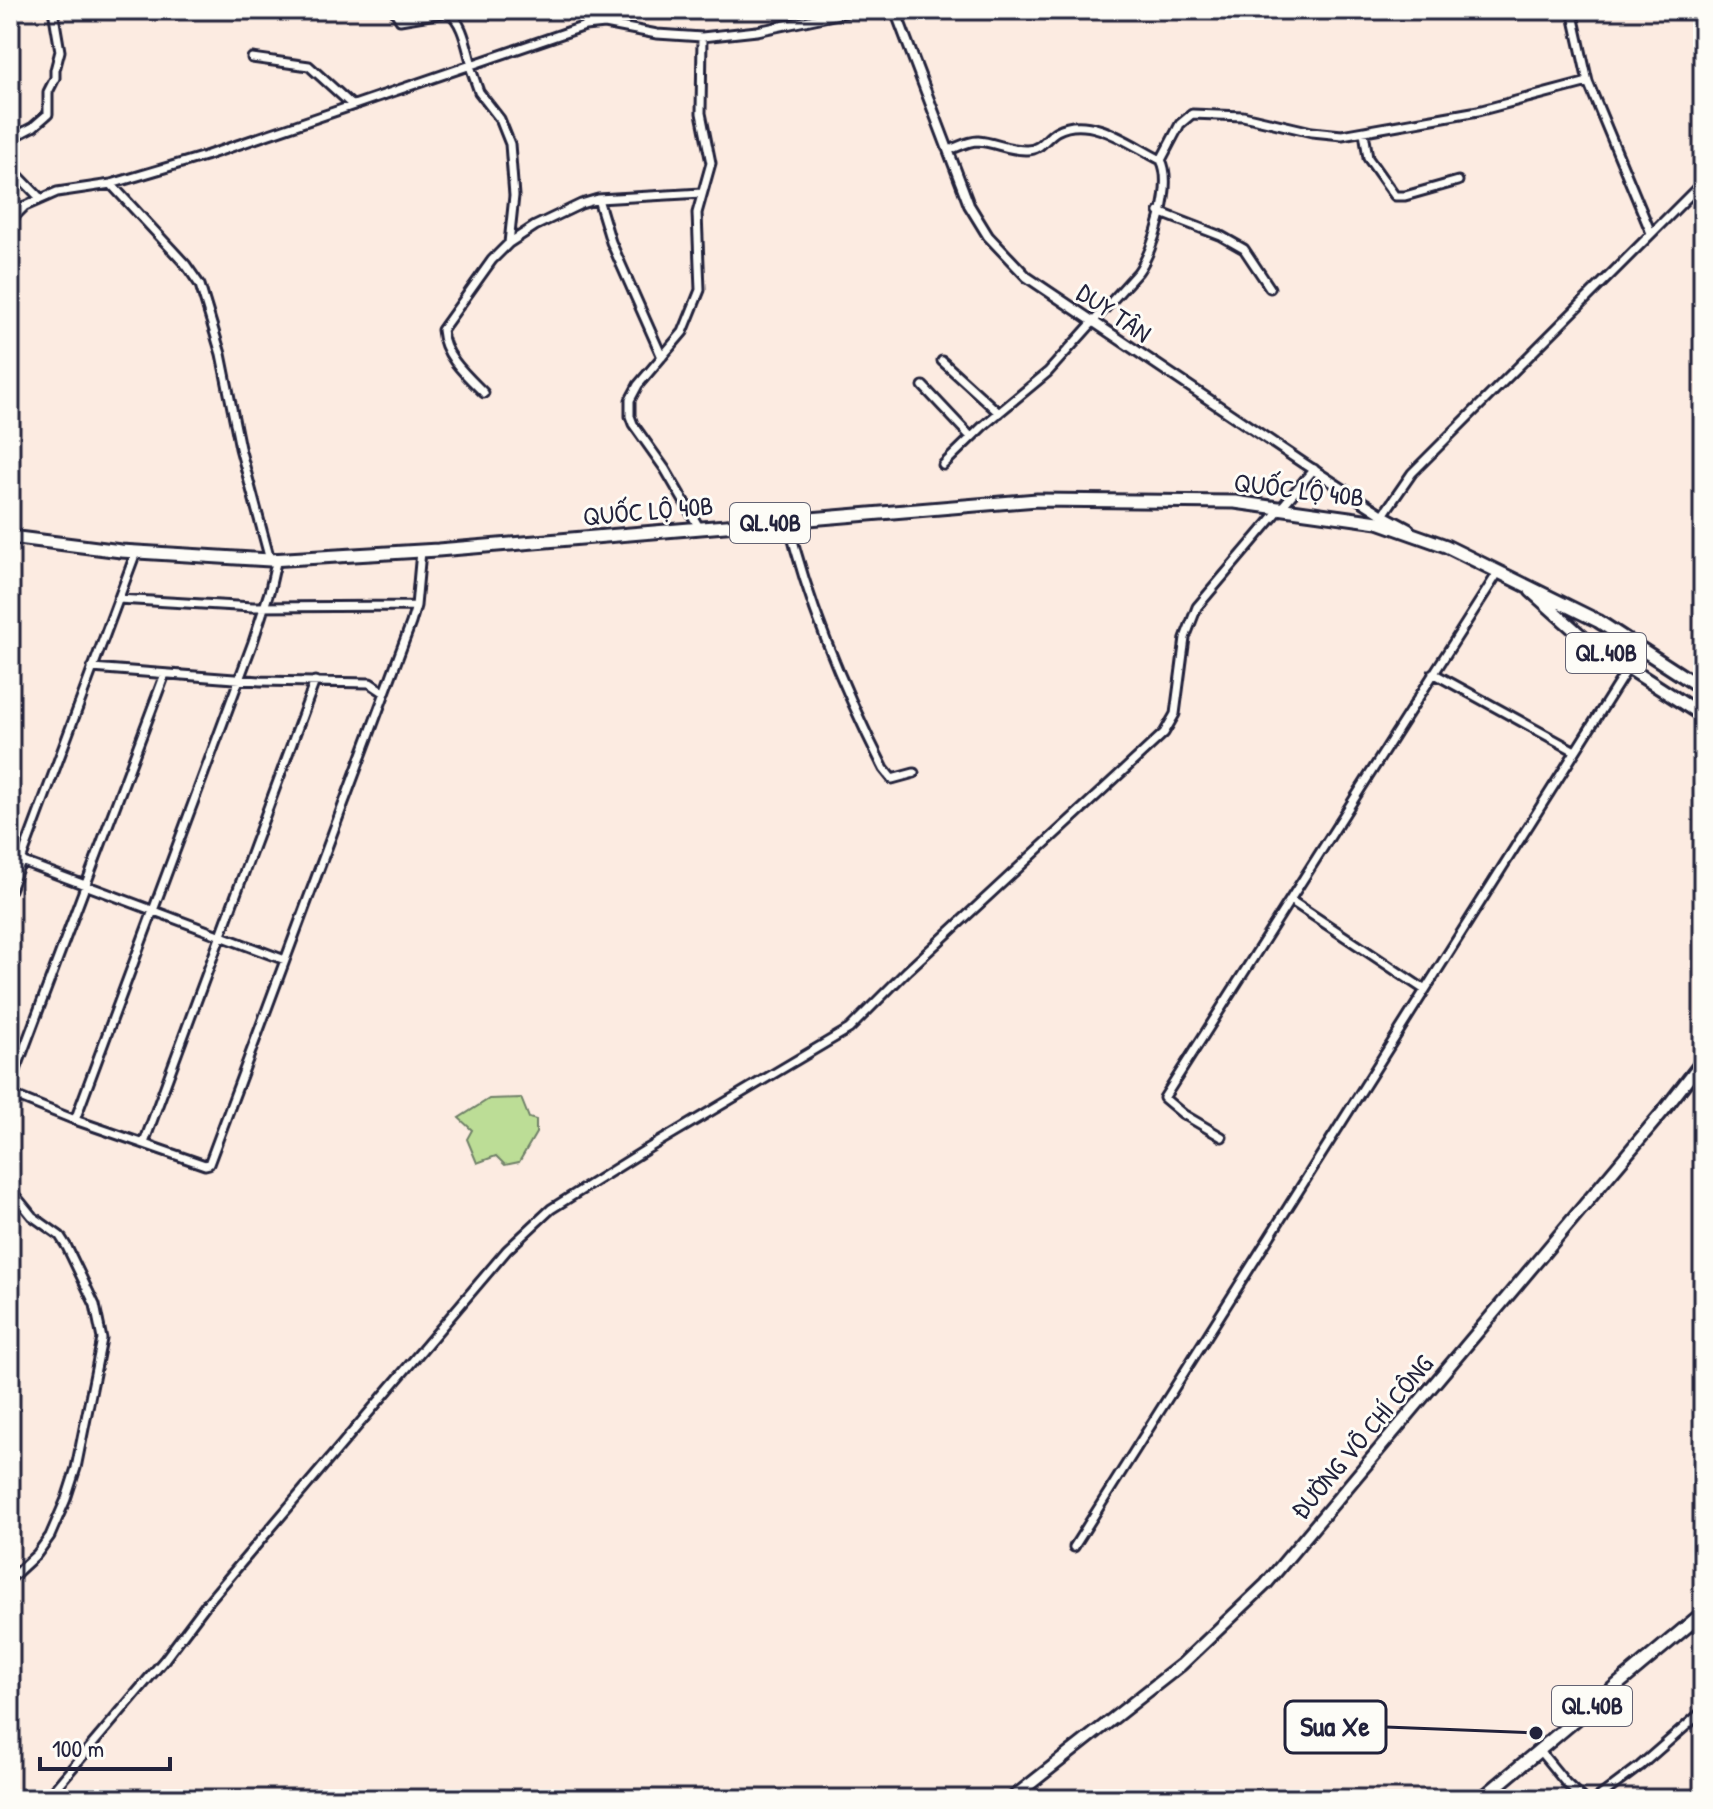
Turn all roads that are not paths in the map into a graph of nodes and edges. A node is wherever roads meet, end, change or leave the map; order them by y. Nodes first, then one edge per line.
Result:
1 (53, 10) edge
2 (394, 10) edge
3 (595, 10) edge
4 (858, 10) edge
5 (895, 10) edge
6 (1572, 10) edge
7 (596, 24) junction
8 (702, 37) junction
9 (252, 58) dead end
10 (471, 65) junction
11 (1588, 82) junction
12 (352, 105) junction
13 (1364, 132) junction
14 (10, 139) edge
15 (949, 150) junction
16 (1161, 160) junction
17 (10, 167) edge
18 (1458, 181) dead end
19 (1703, 182) edge
20 (111, 184) junction
21 (702, 193) junction
22 (40, 198) junction
23 (598, 199) junction
24 (1159, 212) junction
25 (10, 226) edge
26 (1651, 233) junction
27 (509, 243) junction
28 (1270, 288) dead end
29 (1092, 321) junction
30 (662, 357) junction
31 (942, 361) dead end
32 (923, 386) dead end
33 (484, 393) dead end
34 (999, 413) junction
35 (971, 437) junction
36 (943, 465) dead end
37 (1314, 469) junction
38 (1281, 507) junction
39 (1383, 515) junction
40 (788, 521) junction
41 (700, 529) junction
42 (10, 537) edge
43 (1433, 541) junction
44 (421, 551) junction
45 (136, 552) junction
46 (274, 559) junction
47 (1499, 571) junction
48 (1518, 580) junction
49 (118, 599) junction
50 (416, 606) junction
51 (265, 607) junction
52 (92, 668) junction
53 (1628, 668) junction
54 (1433, 673) junction
55 (165, 674) junction
56 (240, 679) junction
57 (315, 681) junction
58 (1703, 689) edge
59 (385, 693) junction
60 (1703, 716) edge
61 (1575, 751) junction
62 (914, 773) dead end
63 (21, 861) junction
64 (84, 885) junction
65 (10, 890) edge
66 (1290, 900) junction
67 (153, 911) junction
68 (221, 936) junction
69 (285, 960) junction
70 (1425, 990) junction
71 (1703, 1060) edge
72 (10, 1086) edge
73 (10, 1094) edge
74 (75, 1120) junction
75 (1222, 1137) dead end
76 (144, 1143) junction
77 (10, 1189) edge
78 (1074, 1547) dead end
79 (10, 1579) edge
80 (1703, 1613) edge
81 (1703, 1711) edge
82 (1539, 1750) junction
83 (46, 1799) edge
84 (1011, 1799) edge
85 (1481, 1799) edge
86 (1583, 1799) edge
87 (1596, 1799) edge

1 - 14 street
2 - 10 street
3 - 7 street
4 - 8 street
5 - 15 street, DUY TÂN
6 - 11 street
7 - 8 street
7 - 10 street
8 - 21 street
9 - 12 street
10 - 12 street
10 - 27 street
11 - 13 street
11 - 26 street
12 - 20 street
13 - 16 street
13 - 18 street
15 - 16 street
15 - 29 street, DUY TÂN
16 - 24 street
17 - 22 street
19 - 26 street
20 - 22 street
20 - 46 street
21 - 23 street
21 - 30 street
22 - 25 street
23 - 27 street
23 - 30 street
24 - 28 street
24 - 29 street
26 - 39 street
27 - 33 street
29 - 34 street
29 - 37 street, DUY TÂN
30 - 41 street
31 - 34 street
32 - 35 street
34 - 35 street
35 - 36 street
37 - 38 street
37 - 39 street, DUY TÂN
38 - 40 highway, QUỐC LỘ 40B / QL.40B
38 - 43 highway, QUỐC LỘ 40B / QL.40B
38 - 83 street
39 - 43 street, DUY TÂN
40 - 41 highway, QUỐC LỘ 40B / QL.40B
40 - 62 street
41 - 44 highway, QUỐC LỘ 40B / QL.40B
42 - 45 highway, QUỐC LỘ 40B / QL.40B
43 - 47 highway, QUỐC LỘ 40B / QL.40B
44 - 46 highway, QUỐC LỘ 40B / QL.40B
44 - 50 street
45 - 46 highway, QUỐC LỘ 40B / QL.40B
45 - 49 street
46 - 51 street
47 - 48 highway, QUỐC LỘ 40B / QL.40B
47 - 54 street
48 - 53 highway, QUỐC LỘ 40B / QL.40B
48 - 58 highway, QUỐC LỘ 40B / QL.40B
49 - 51 street
49 - 52 street
50 - 51 street
50 - 59 street
51 - 56 street
52 - 55 street
52 - 63 street
53 - 60 highway, QUỐC LỘ 40B / QL.40B
53 - 61 street
54 - 61 street
54 - 66 street
55 - 56 street
55 - 64 street
56 - 57 street
56 - 67 street
57 - 59 street
57 - 68 street
59 - 69 street
61 - 70 street
63 - 64 street
63 - 65 street
64 - 67 street
64 - 72 street
66 - 70 street
66 - 75 street
67 - 68 street
67 - 74 street
68 - 69 street
68 - 76 street
69 - 76 street
70 - 78 street
71 - 84 main road, ĐƯỜNG VÕ CHÍ CÔNG
73 - 74 street
74 - 76 street
77 - 79 street
80 - 82 highway, QL.40B
81 - 87 street
82 - 85 highway, QL.40B
82 - 86 street

